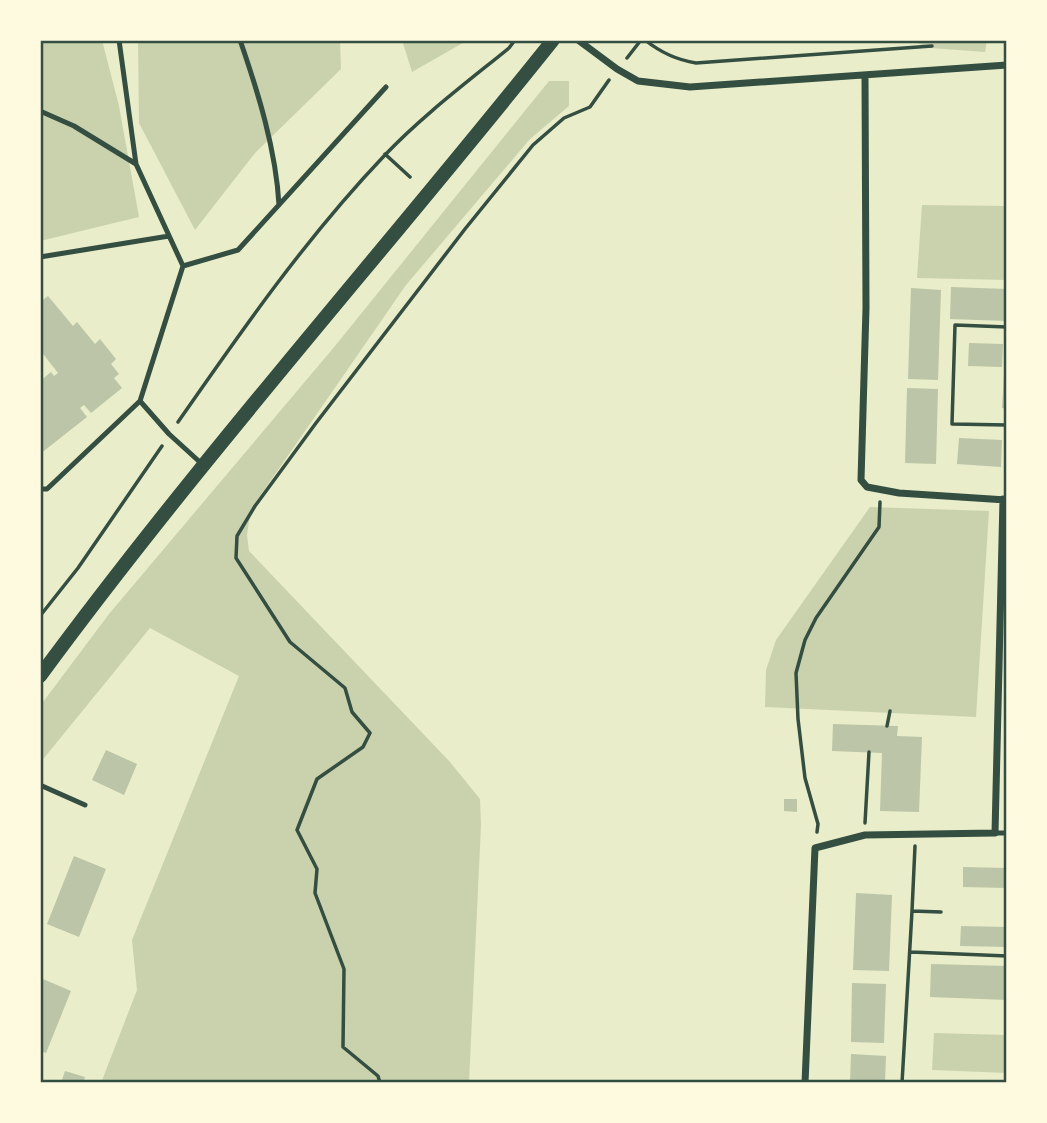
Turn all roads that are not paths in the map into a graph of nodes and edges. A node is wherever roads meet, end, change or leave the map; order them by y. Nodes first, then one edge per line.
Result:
1 (119, 40) edge
2 (240, 40) edge
3 (553, 40) edge
4 (578, 40) edge
5 (1007, 65) edge
6 (865, 75) junction
7 (386, 87) dead end
8 (40, 111) edge
9 (136, 164) junction
10 (279, 205) junction
11 (169, 236) junction
12 (40, 257) edge
13 (183, 266) junction
14 (140, 401) junction
15 (203, 466) junction
16 (40, 489) edge
17 (1005, 500) edge
18 (40, 676) edge
19 (40, 785) edge
20 (85, 805) dead end
21 (995, 833) junction
22 (1007, 833) edge
23 (805, 1083) edge

1 - 9 lane
2 - 10 lane
3 - 15 main road
4 - 6 street
5 - 6 street
6 - 17 street
7 - 10 lane
8 - 9 lane
9 - 11 lane
10 - 13 lane
11 - 12 lane
11 - 13 lane
13 - 14 lane
14 - 15 lane
14 - 16 lane
15 - 18 main road
17 - 21 street
19 - 20 lane
21 - 22 lane
21 - 23 street

